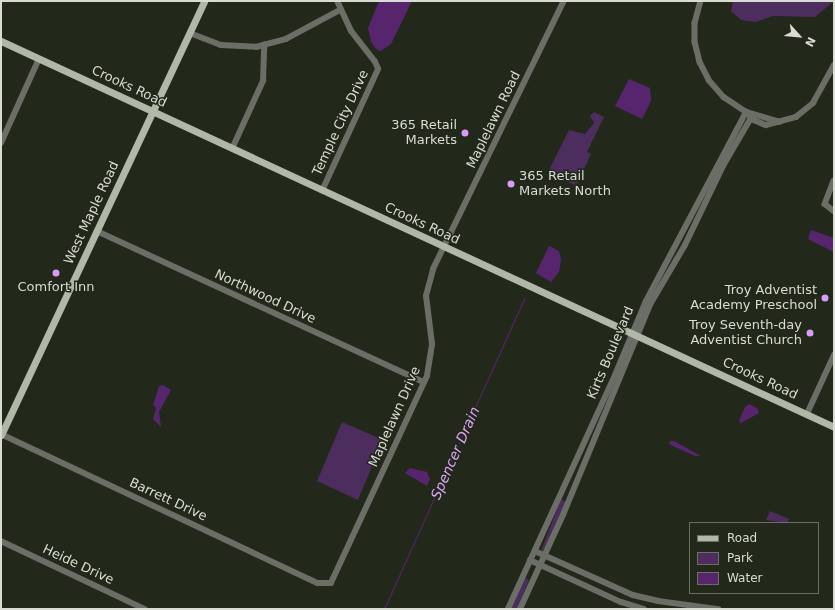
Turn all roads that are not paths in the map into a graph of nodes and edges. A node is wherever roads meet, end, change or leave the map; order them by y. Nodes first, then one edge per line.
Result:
1 (204, 1) edge
2 (336, 1) edge
3 (564, 1) edge
4 (701, 1) edge
5 (340, 10) junction
6 (190, 33) junction
7 (1, 41) edge
8 (264, 45) junction
9 (39, 58) junction
10 (834, 66) edge
11 (153, 112) junction
12 (748, 114) junction
13 (1, 143) edge
14 (232, 149) junction
15 (834, 180) edge
16 (322, 191) junction
17 (834, 211) edge
18 (97, 231) junction
19 (444, 248) junction
20 (633, 335) junction
21 (834, 355) edge
22 (424, 382) junction
23 (807, 414) junction
24 (834, 427) edge
25 (1, 434) edge
26 (580, 452) junction
27 (587, 457) junction
28 (562, 490) junction
29 (570, 499) junction
30 (1, 541) edge
31 (535, 550) junction
32 (545, 555) junction
33 (530, 560) junction
34 (540, 565) junction
35 (524, 574) junction
36 (533, 581) junction
37 (326, 585) joint
38 (633, 595) junction
39 (617, 600) junction
40 (695, 608) edge
41 (145, 609) edge
42 (508, 609) edge
43 (520, 609) edge
44 (644, 609) edge
45 (713, 609) edge
46 (718, 609) edge

1 - 6 main road, West Maple Road
2 - 5 street
3 - 19 street, Maplelawn Road
4 - 12 street
5 - 8 street
5 - 16 street, Temple City Drive
6 - 8 street
6 - 11 main road, West Maple Road
7 - 9 main road, Crooks Road
8 - 14 street
9 - 11 main road, Crooks Road
9 - 13 street
10 - 12 street
11 - 14 main road, Crooks Road
11 - 18 main road, West Maple Road
12 - 20 street, Kirts Boulevard
14 - 16 main road, Crooks Road
15 - 17 street
16 - 19 main road, Crooks Road
18 - 22 street, Northwood Drive
18 - 25 main road, West Maple Road
19 - 20 main road, Crooks Road
19 - 22 street, Maplelawn Drive
20 - 23 main road, Crooks Road
20 - 26 street, Kirts Boulevard
20 - 27 street, Kirts Boulevard
21 - 23 street
22 - 37 street, Maplelawn Drive
23 - 24 main road, Crooks Road
25 - 37 street, Barrett Drive
26 - 27 street
26 - 28 street, Kirts Boulevard
27 - 29 street, Kirts Boulevard
28 - 29 street
28 - 31 street, Kirts Boulevard
29 - 32 street, Kirts Boulevard
30 - 41 street, Heide Drive
31 - 32 street
31 - 33 street, Kirts Boulevard
32 - 34 street, Kirts Boulevard
32 - 38 street
33 - 34 street
33 - 35 street, Kirts Boulevard
34 - 36 street, Kirts Boulevard
34 - 39 street
35 - 36 street
35 - 42 street, Kirts Boulevard
36 - 43 street, Kirts Boulevard
38 - 39 street
38 - 40 street
39 - 44 street
40 - 45 street
45 - 46 street

